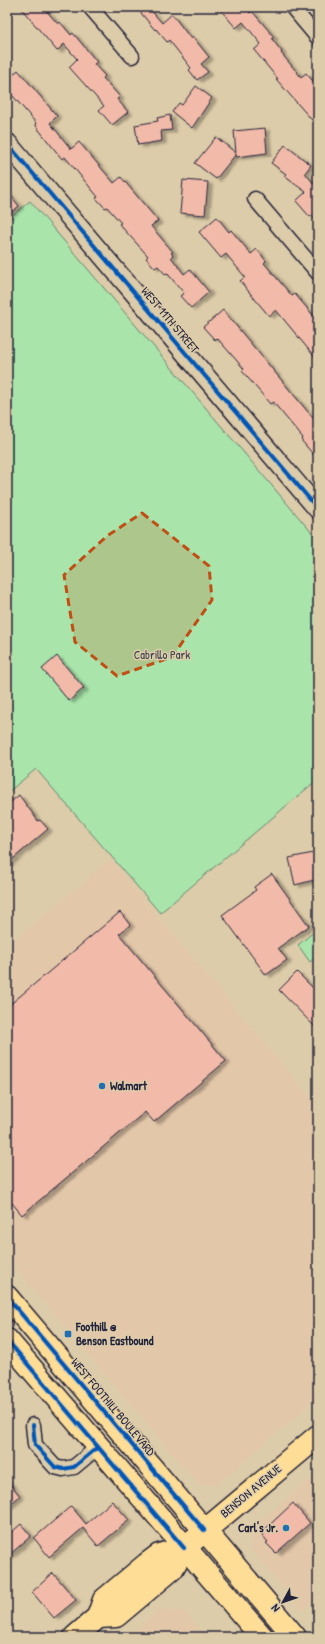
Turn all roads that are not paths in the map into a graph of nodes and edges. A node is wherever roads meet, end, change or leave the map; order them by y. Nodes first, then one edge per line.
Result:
1 (90, 7) edge
2 (292, 7) edge
3 (318, 38) edge
4 (132, 56) dead end
5 (7, 143) edge
6 (255, 198) dead end
7 (318, 273) edge
8 (318, 509) edge
9 (7, 1297) edge
10 (7, 1319) edge
11 (7, 1340) edge
12 (76, 1377) junction
13 (32, 1425) dead end
14 (318, 1436) edge
15 (98, 1447) junction
16 (204, 1530) junction
17 (184, 1548) junction
18 (75, 1637) edge
19 (262, 1637) edge
20 (295, 1637) edge

1 - 4 street
2 - 3 street
5 - 8 street, WEST 11TH STREET
6 - 7 street
9 - 12 main road, WEST FOOTHILL BOULEVARD
10 - 12 main road
11 - 15 main road
12 - 16 main road, WEST FOOTHILL BOULEVARD
13 - 15 street
14 - 16 main road, BENSON AVENUE
15 - 17 main road
16 - 17 main road, BENSON AVENUE
16 - 20 main road, WEST FOOTHILL BOULEVARD
17 - 18 main road, BENSON AVENUE
17 - 19 main road

